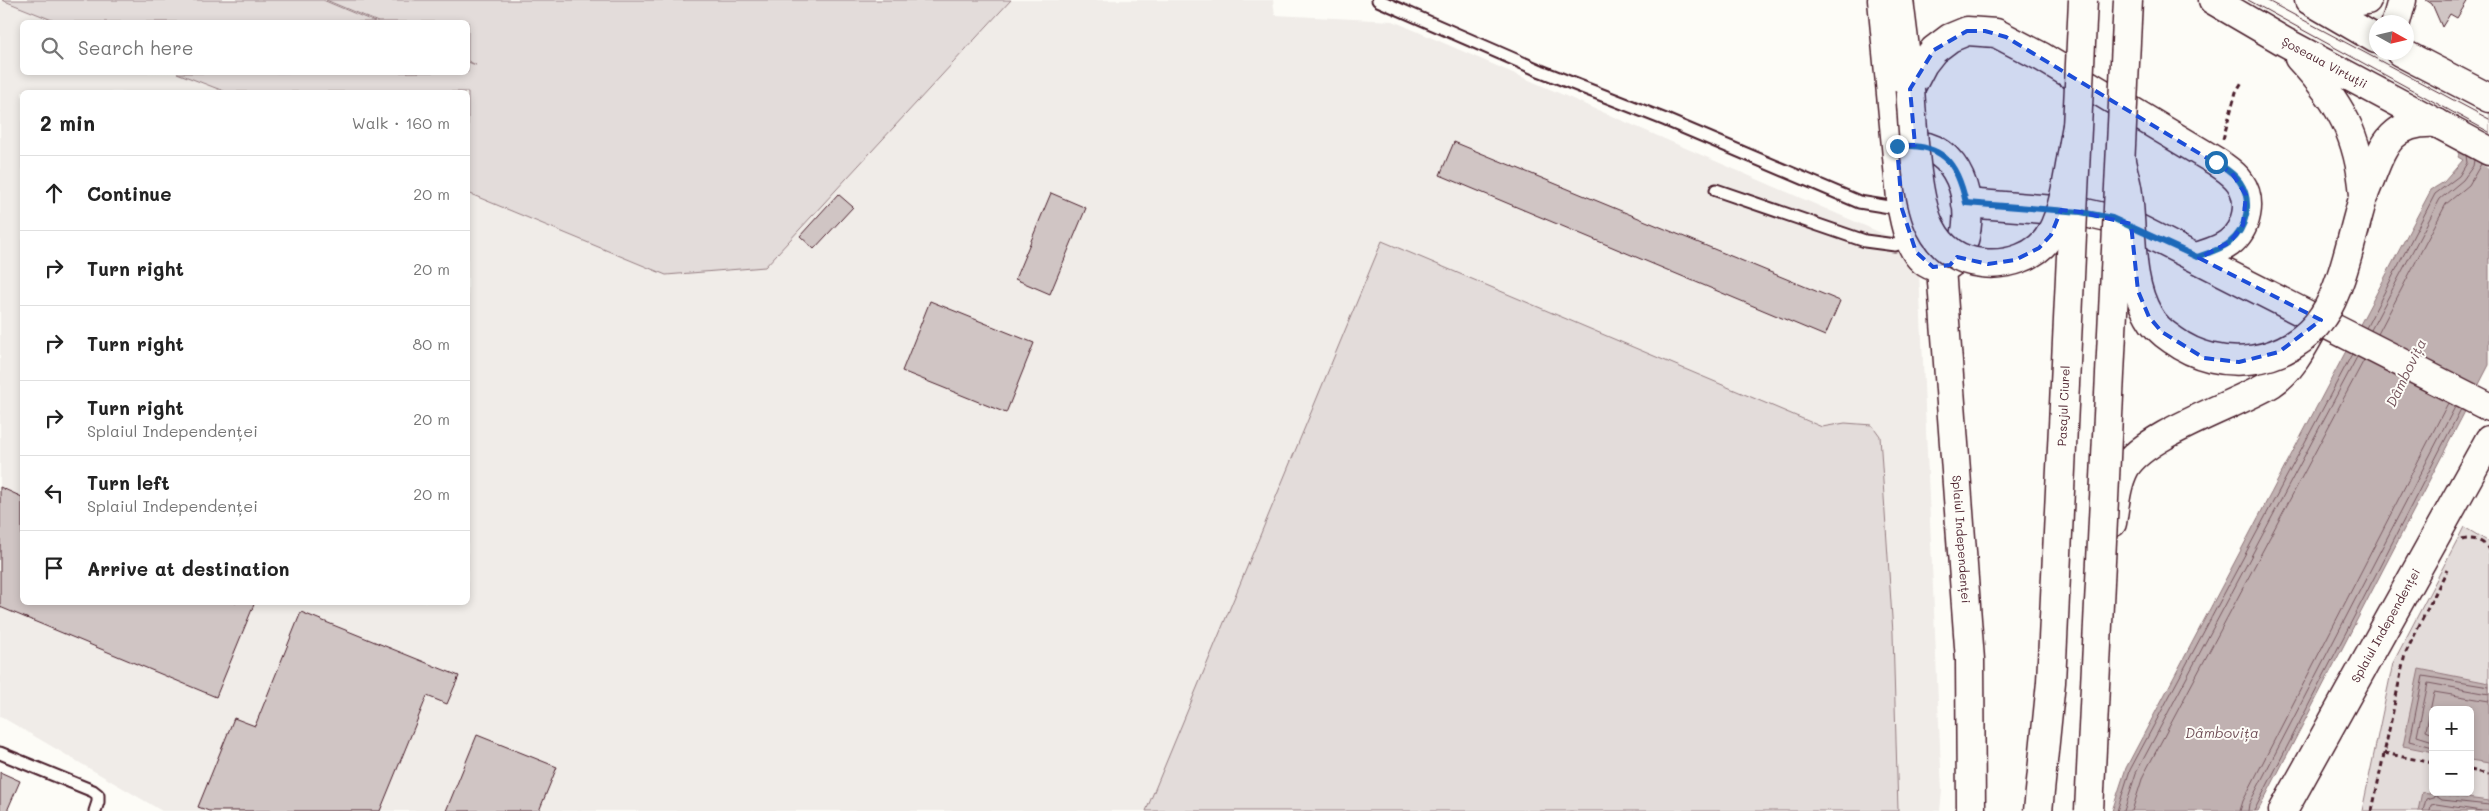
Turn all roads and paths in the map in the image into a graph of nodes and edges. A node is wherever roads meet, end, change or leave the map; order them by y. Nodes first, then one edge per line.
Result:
1 (1378, 0) edge
2 (1882, 0) edge
3 (1899, 0) edge
4 (2083, 0) edge
5 (2128, 0) edge
6 (2212, 0) edge
7 (2309, 0) edge
8 (2329, 0) edge
9 (2367, 0) edge
10 (2402, 0) edge
11 (2398, 15) edge
12 (2369, 35) edge
13 (2285, 42) junction
14 (2414, 60) edge
15 (2242, 82) dead end
16 (1910, 89) junction
17 (2489, 98) edge
18 (2437, 124) junction
19 (2077, 126) junction
20 (1897, 146) junction
21 (2489, 151) edge
22 (2121, 161) junction
23 (2216, 162) junction
24 (1716, 190) dead end
25 (2363, 199) junction
26 (1966, 203) junction
27 (1902, 209) junction
28 (1910, 240) junction
29 (2197, 257) junction
30 (1941, 268) junction
31 (2313, 329) junction
32 (2488, 406) edge
33 (2489, 440) edge
34 (2458, 548) dead end
35 (2489, 550) edge
36 (2449, 565) dead end
37 (2100, 580) junction
38 (0, 753) edge
39 (2384, 753) junction
40 (2429, 762) edge
41 (2474, 771) edge
42 (2489, 774) edge
43 (95, 811) edge
44 (1971, 811) edge
45 (2038, 811) edge
46 (2089, 811) edge
47 (2283, 811) edge
48 (2372, 811) edge

1 - 27 lane
2 - 20 main road
3 - 16 main road
4 - 19 main road, Pasajul Ciurel, bridge
5 - 22 main road, bridge
6 - 13 main road, Șoseaua Virtuții
7 - 12 main road
8 - 9 main road
10 - 11 main road
13 - 18 main road, Șoseaua Virtuții
13 - 25 main road
14 - 17 main road
15 - 23 path
16 - 19 main road, bridge
16 - 23 main road
18 - 21 main road, Șoseaua Virtuții
18 - 25 main road
19 - 45 main road, Pasajul Ciurel, bridge
20 - 26 main road
20 - 27 main road
22 - 31 main road, bridge
22 - 37 main road, bridge
23 - 29 main road
24 - 28 lane
25 - 31 main road, bridge
26 - 29 main road
26 - 30 main road
27 - 28 main road
28 - 30 main road
29 - 32 main road
30 - 44 main road, Splaiul Independenței
31 - 37 main road, bridge
33 - 47 main road, Splaiul Independenței
34 - 35 path
36 - 39 path
37 - 46 main road, bridge
38 - 43 lane
39 - 40 path
39 - 48 path
41 - 42 path

